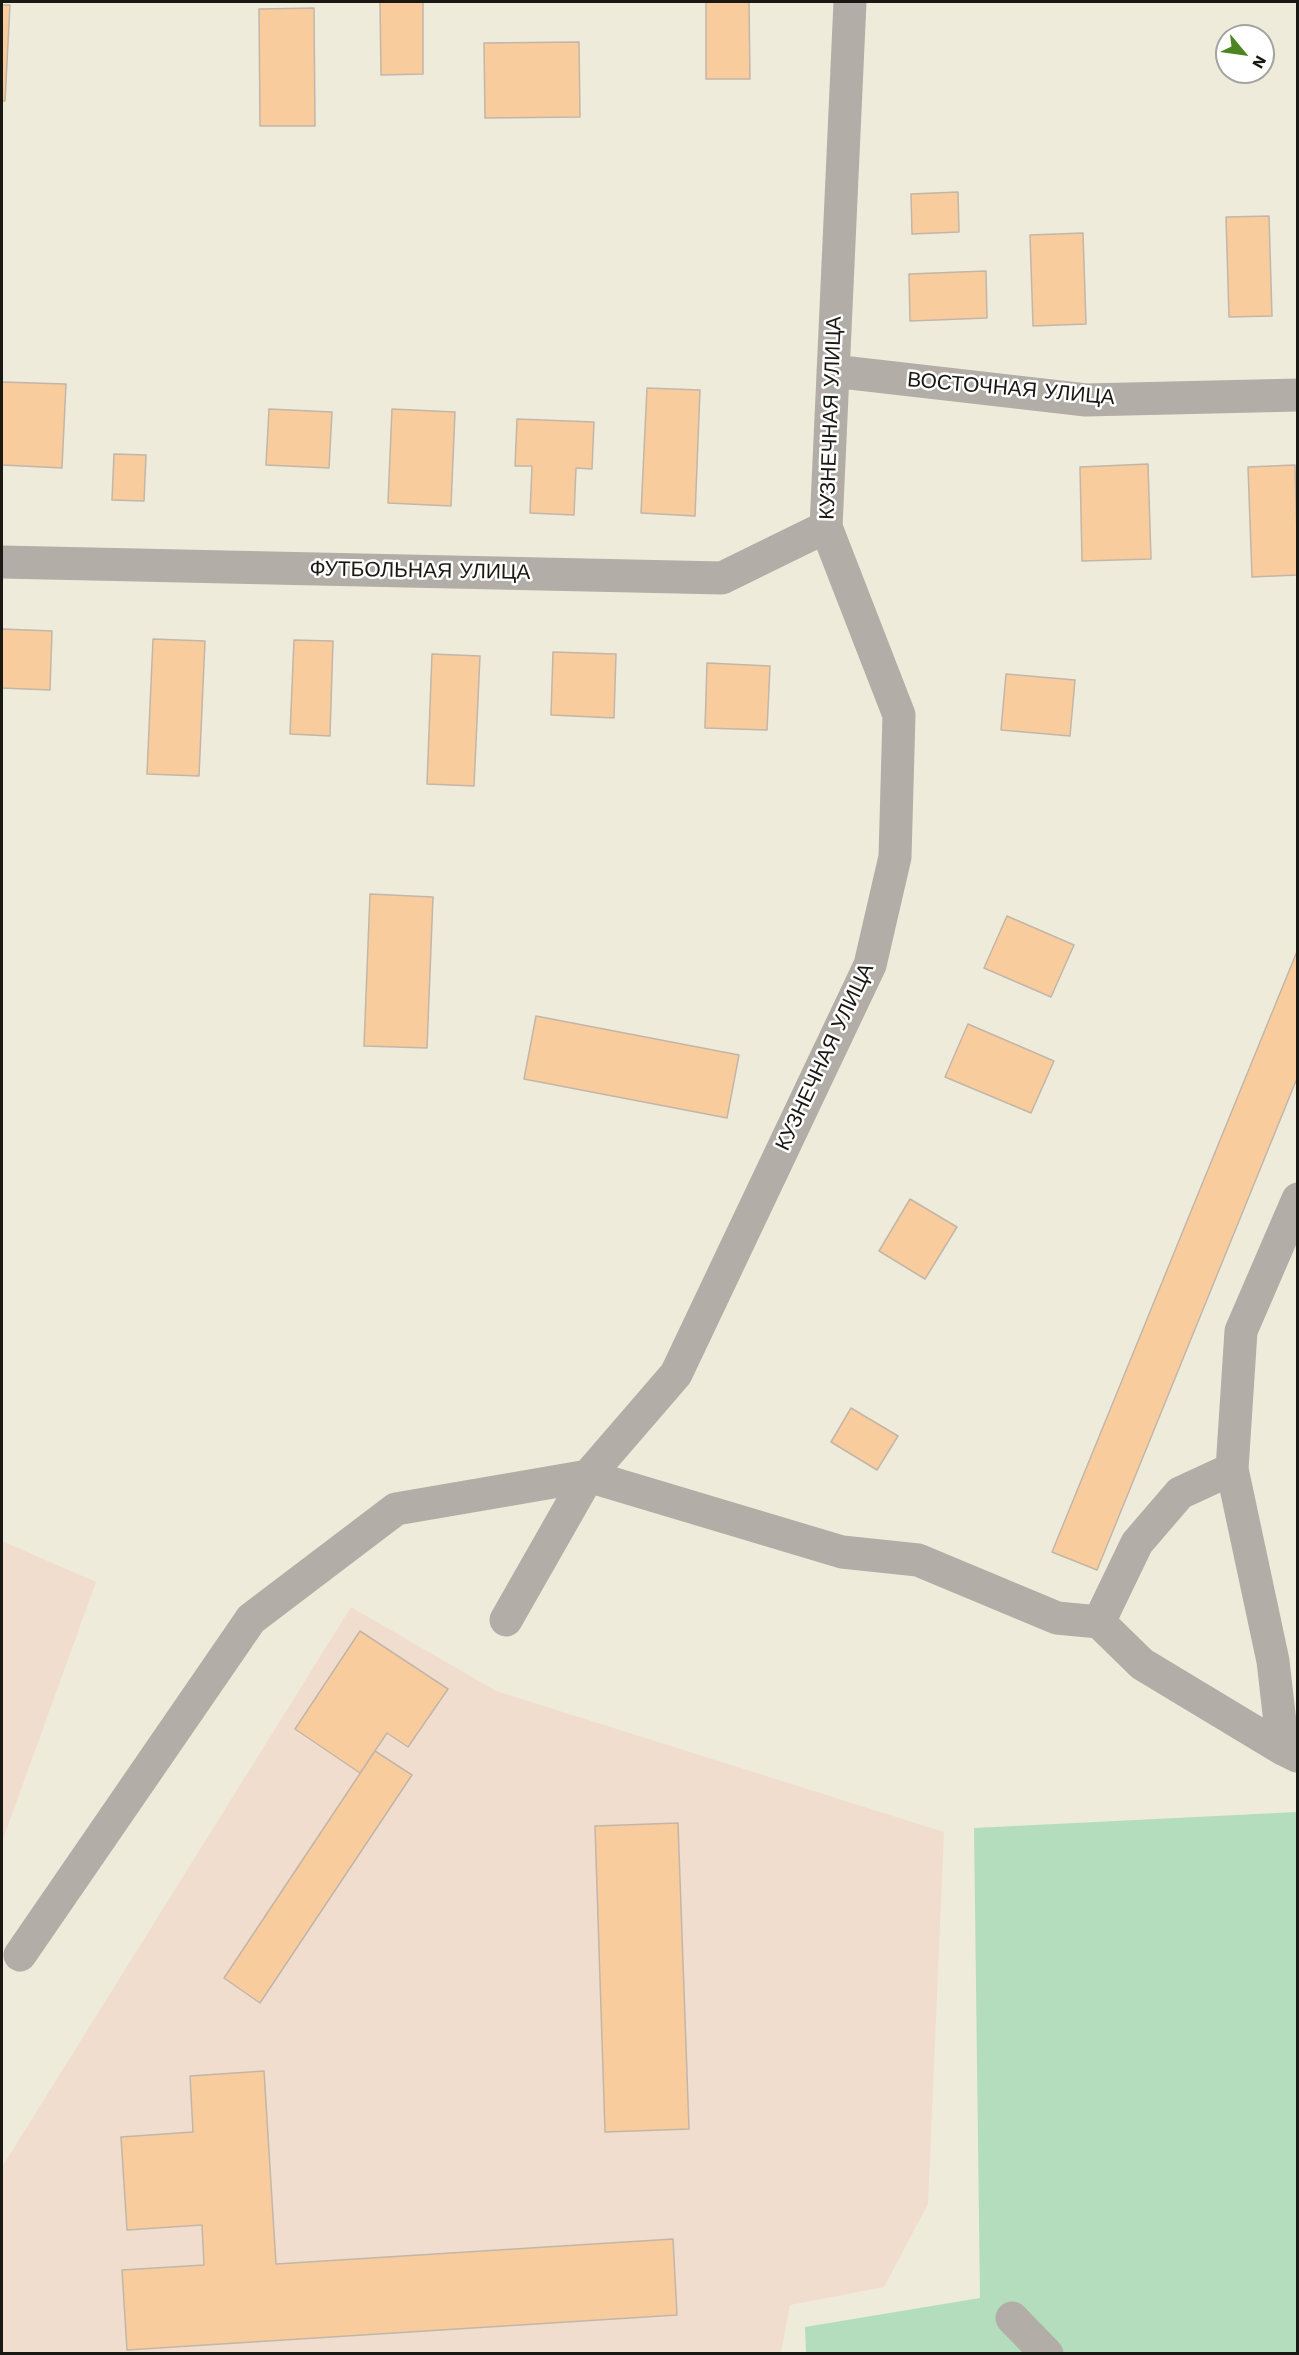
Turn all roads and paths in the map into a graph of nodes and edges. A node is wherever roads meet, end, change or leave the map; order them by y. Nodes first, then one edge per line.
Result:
1 (850, 2) edge
2 (833, 371) junction
3 (1298, 395) edge
4 (826, 526) junction
5 (2, 561) edge
6 (1298, 1199) edge
7 (1232, 1469) junction
8 (588, 1476) junction
9 (506, 1620) dead end
10 (1099, 1622) junction
11 (1290, 1753) edge
12 (20, 1955) dead end
13 (1012, 2318) dead end
14 (1047, 2354) edge

1 - 2 street, КУЗНЕЧНАЯ УЛИЦА
2 - 3 street, ВОСТОЧНАЯ УЛИЦА
2 - 4 street, КУЗНЕЧНАЯ УЛИЦА
4 - 5 street, ФУТБОЛЬНАЯ УЛИЦА
4 - 8 street, КУЗНЕЧНАЯ УЛИЦА
6 - 7 street
7 - 10 street
7 - 11 street
8 - 9 street, КУЗНЕЧНАЯ УЛИЦА
8 - 10 street
8 - 12 street
10 - 11 street
13 - 14 street

